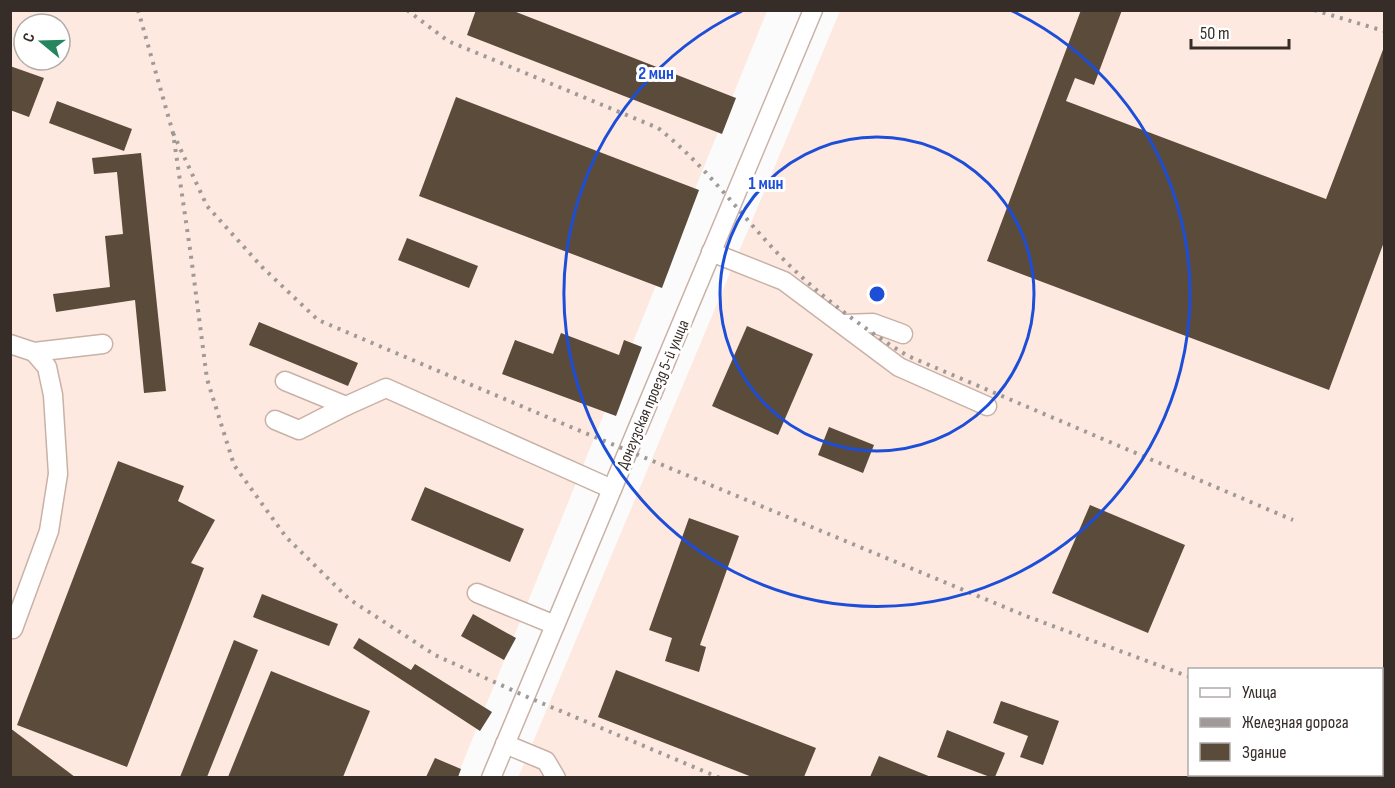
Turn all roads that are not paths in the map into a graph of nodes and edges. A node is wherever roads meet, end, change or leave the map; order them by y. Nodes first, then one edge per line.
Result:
1 (812, 11) edge
2 (711, 252) junction
3 (842, 324) junction
4 (903, 334) dead end
5 (10, 344) edge
6 (103, 344) dead end
7 (34, 352) junction
8 (285, 381) dead end
9 (346, 406) junction
10 (987, 406) dead end
11 (275, 420) dead end
12 (612, 489) junction
13 (477, 593) dead end
14 (555, 625) junction
15 (13, 630) dead end
16 (505, 744) junction
17 (492, 777) edge
18 (556, 777) edge

1 - 2 street, Донгузская проезд 5-й улица
2 - 3 street
2 - 12 street, Донгузская проезд 5-й улица
3 - 4 street
3 - 10 street
5 - 7 street
6 - 7 street
7 - 15 street
8 - 9 street
9 - 11 street
9 - 12 street
12 - 14 street, Донгузская проезд 5-й улица
13 - 14 street
14 - 16 street, Донгузская проезд 5-й улица
16 - 17 street, Донгузская проезд 5-й улица
16 - 18 street

